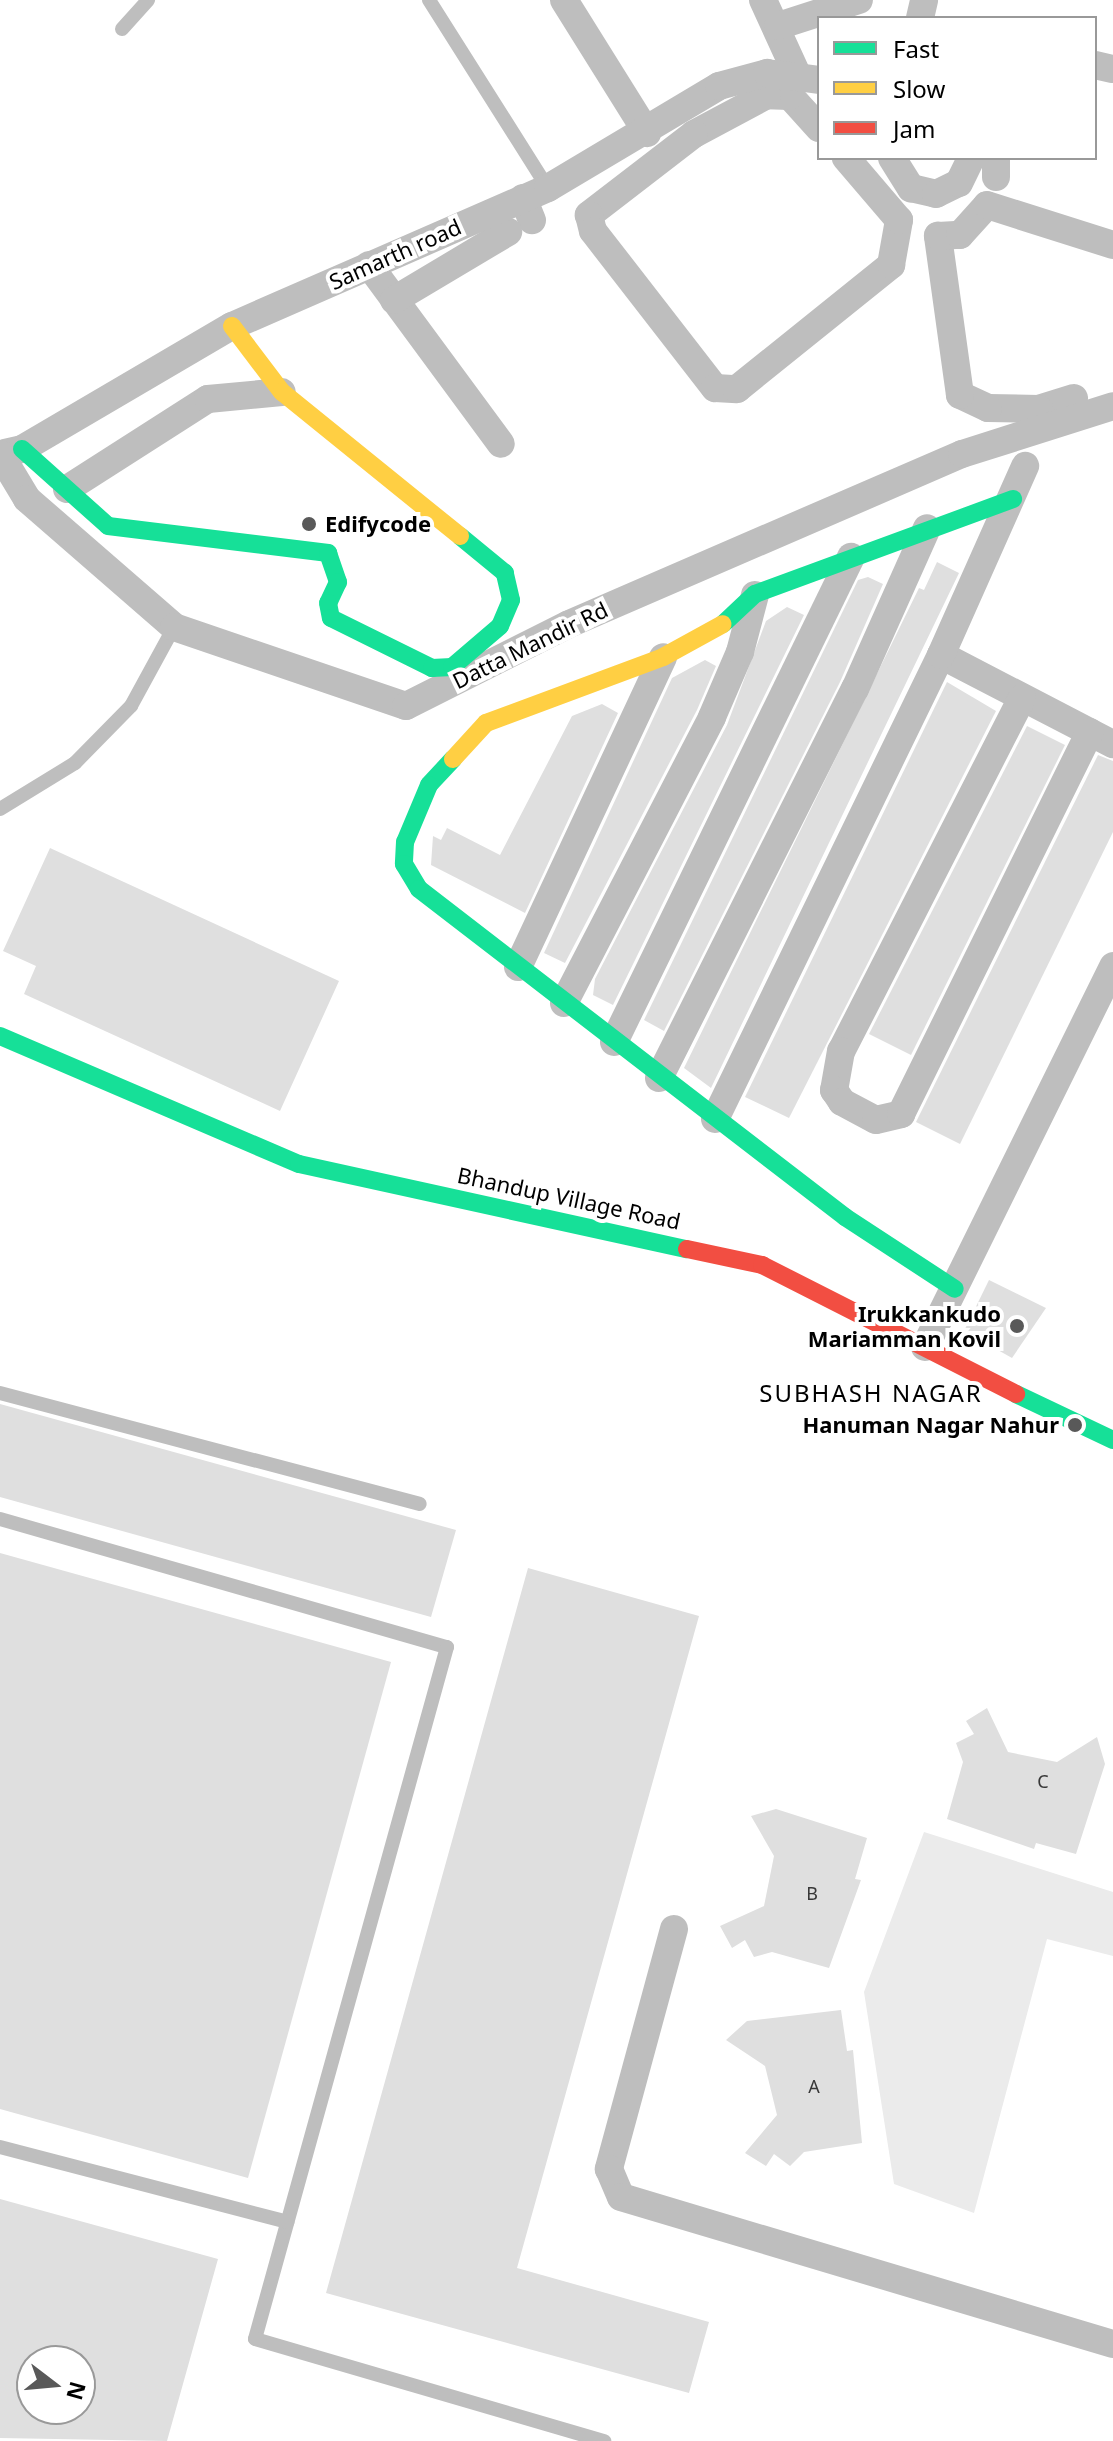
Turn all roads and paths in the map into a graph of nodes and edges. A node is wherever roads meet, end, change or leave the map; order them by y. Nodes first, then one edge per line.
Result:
1 (148, 0) edge
2 (429, 0) edge
3 (564, 0) edge
4 (763, 0) edge
5 (859, 0) edge
6 (816, 10) edge
7 (778, 26) junction
8 (122, 29) dead end
9 (808, 76) edge
10 (685, 124) junction
11 (817, 126) edge
12 (647, 133) junction
13 (848, 160) edge
14 (893, 160) edge
15 (970, 160) edge
16 (949, 190) junction
17 (522, 213) junction
18 (965, 230) junction
19 (1113, 245) edge
20 (369, 265) junction
21 (394, 300) junction
22 (232, 326) junction
23 (1113, 386) edge
24 (282, 392) junction
25 (1113, 406) edge
26 (501, 444) dead end
27 (8, 453) edge
28 (1025, 466) dead end
29 (67, 489) junction
30 (1013, 499) junction
31 (927, 528) junction
32 (851, 557) junction
33 (755, 594) junction
34 (174, 627) junction
35 (941, 655) junction
36 (663, 657) junction
37 (1022, 698) junction
38 (1102, 738) edge
39 (0, 809) edge
40 (1113, 966) edge
41 (518, 967) junction
42 (564, 1003) junction
43 (0, 1036) edge
44 (614, 1042) junction
45 (659, 1078) junction
46 (715, 1119) junction
47 (955, 1289) junction
48 (925, 1347) junction
49 (0, 1393) edge
50 (1113, 1440) edge
51 (420, 1504) dead end
52 (0, 1519) edge
53 (674, 1929) dead end
54 (0, 2147) edge
55 (287, 2222) junction
56 (1113, 2344) edge
57 (579, 2437) edge
58 (604, 2441) edge

1 - 8 lane
2 - 17 lane
3 - 12 street
4 - 7 street
5 - 6 street
6 - 7 street
7 - 9 street
9 - 10 street, Samarth road
10 - 11 street
10 - 12 street, Samarth road
10 - 13 street
12 - 17 street, Samarth road
14 - 16 street
15 - 16 street
16 - 18 street
17 - 20 street, Samarth road
17 - 21 street
18 - 19 street
18 - 23 street
20 - 21 street
20 - 22 street, Samarth road
21 - 26 street
22 - 24 street
22 - 27 street, Samarth road
24 - 29 street
24 - 29 street
25 - 34 street, Datta Mandir Rd
27 - 29 street
27 - 34 street, Datta Mandir Rd
28 - 30 street
30 - 31 street
30 - 35 street
31 - 32 street
31 - 45 street
32 - 33 street
32 - 44 street
33 - 36 street
33 - 42 street
34 - 39 lane
35 - 37 street
35 - 46 street
36 - 41 street
36 - 41 street
37 - 38 street
37 - 38 street
40 - 47 street
41 - 42 street
42 - 44 street
43 - 48 street, Bhandup Village Road
44 - 45 street
45 - 46 street
46 - 47 street
47 - 48 street
48 - 50 street, Bhandup Village Road
49 - 51 lane
52 - 55 lane
53 - 56 street
54 - 55 lane
55 - 57 lane
57 - 58 lane

